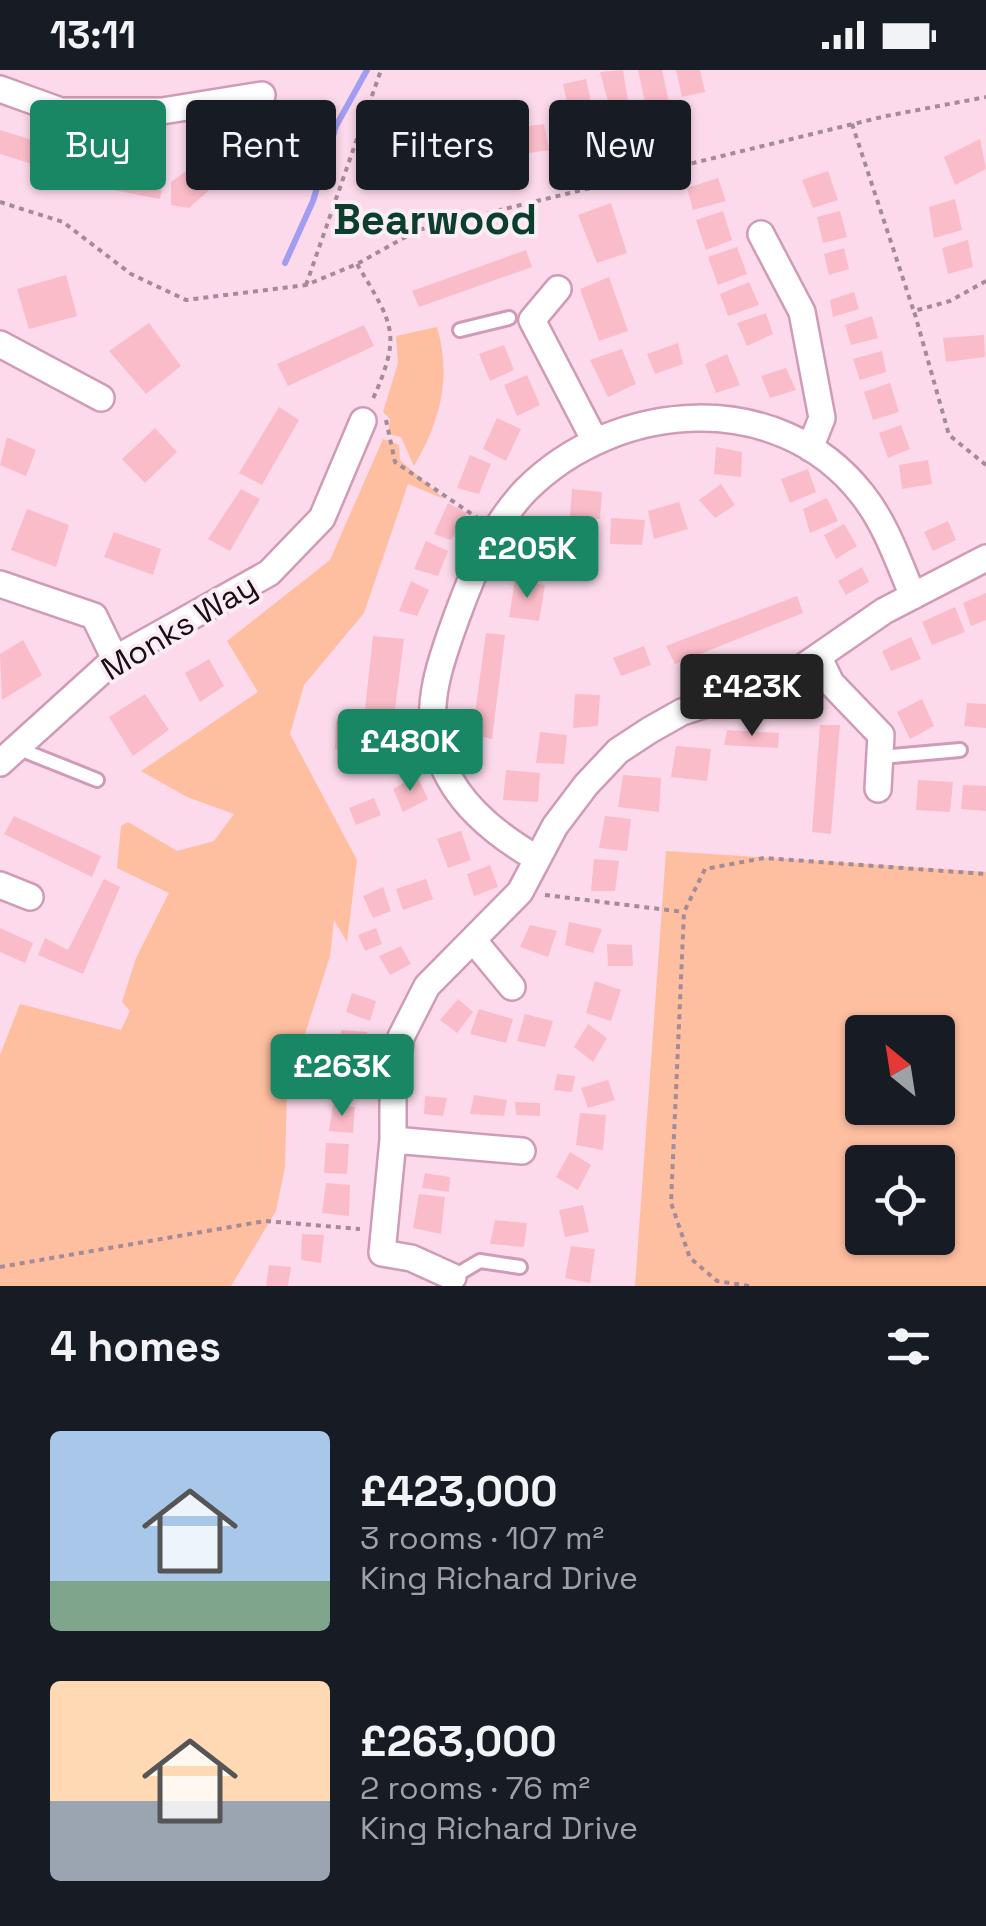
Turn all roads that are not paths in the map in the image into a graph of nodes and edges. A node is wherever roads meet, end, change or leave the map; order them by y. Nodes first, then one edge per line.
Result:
1 (0, 88) edge
2 (262, 96) dead end
3 (761, 234) dead end
4 (558, 289) dead end
5 (520, 319) junction
6 (460, 330) dead end
7 (0, 344) edge
8 (101, 398) dead end
9 (373, 410) road end
10 (594, 439) junction
11 (810, 448) junction
12 (986, 558) edge
13 (0, 584) edge
14 (913, 596) junction
15 (819, 658) junction
16 (116, 659) junction
17 (960, 750) dead end
18 (8, 755) edge
19 (880, 757) junction
20 (98, 780) dead end
21 (878, 789) dead end
22 (536, 858) junction
23 (0, 884) edge
24 (30, 897) dead end
25 (474, 941) junction
26 (512, 988) dead end
27 (393, 1140) junction
28 (522, 1151) dead end
29 (520, 1267) dead end
30 (453, 1278) joint

1 - 2 street
3 - 11 street
4 - 5 street
5 - 6 lane
5 - 10 street
7 - 8 street
9 - 16 street, Monks Way
10 - 11 street
10 - 22 street
11 - 14 street
12 - 14 street
13 - 16 street
14 - 15 street
15 - 19 street
15 - 22 street
16 - 18 street, Monks Way
17 - 19 lane
18 - 20 lane
19 - 21 street
22 - 25 street
23 - 24 street
25 - 26 street
25 - 27 street
27 - 28 street
27 - 30 street
29 - 30 lane

